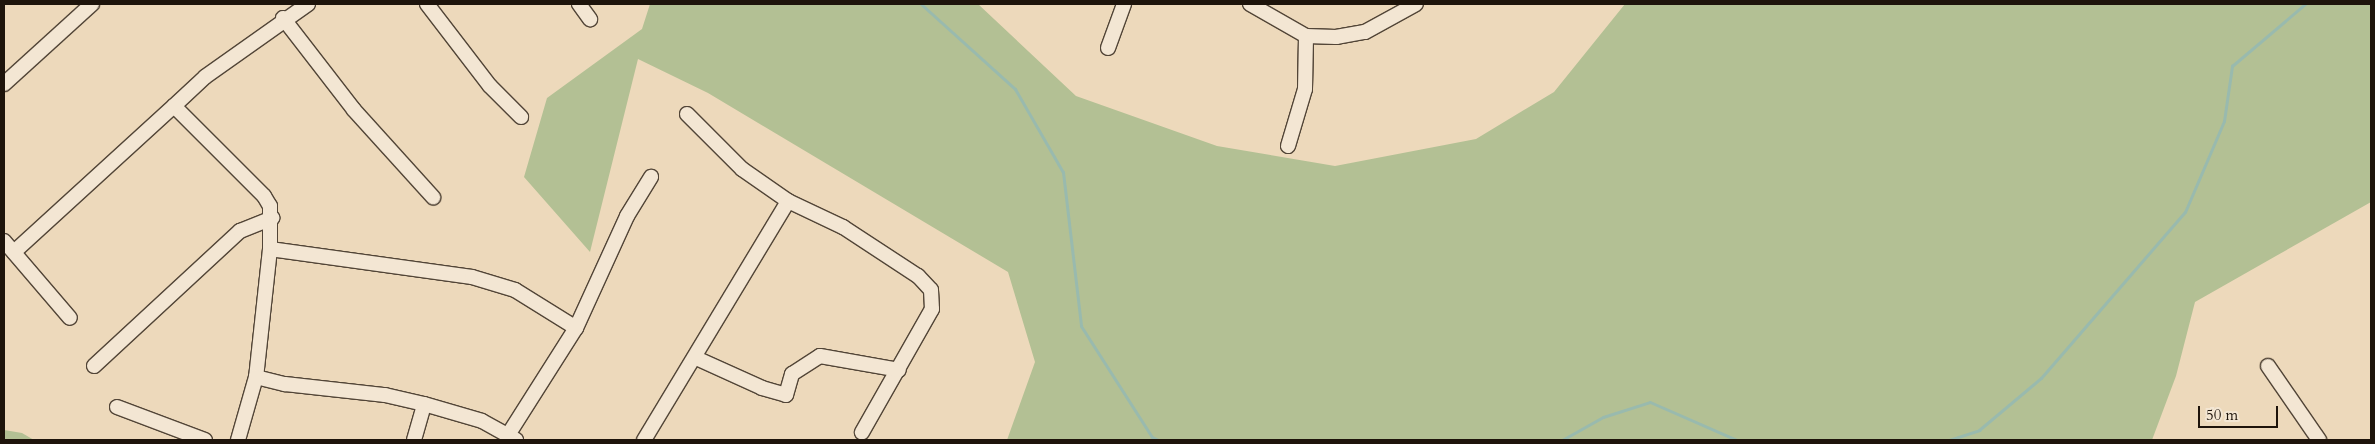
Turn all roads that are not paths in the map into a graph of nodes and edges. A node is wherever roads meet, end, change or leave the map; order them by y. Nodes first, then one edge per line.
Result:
1 (92, 4) edge
2 (308, 4) edge
3 (427, 4) edge
4 (579, 4) edge
5 (1124, 4) edge
6 (1250, 4) edge
7 (1416, 4) edge
8 (283, 18) junction
9 (590, 19) dead end
10 (1306, 36) junction
11 (1108, 48) dead end
12 (4, 84) edge
13 (174, 106) junction
14 (687, 114) dead end
15 (521, 117) dead end
16 (1288, 146) dead end
17 (651, 178) dead end
18 (433, 197) dead end
19 (788, 201) junction
20 (272, 218) junction
21 (4, 241) edge
22 (270, 249) junction
23 (14, 252) junction
24 (70, 318) dead end
25 (576, 328) junction
26 (696, 358) junction
27 (94, 366) dead end
28 (2268, 366) dead end
29 (899, 370) junction
30 (256, 377) junction
31 (424, 404) junction
32 (117, 407) dead end
33 (862, 432) dead end
34 (512, 438) edge
35 (205, 440) edge
36 (238, 440) edge
37 (414, 440) edge
38 (644, 440) edge
39 (2319, 440) edge

1 - 12 street
2 - 8 street
3 - 15 street
4 - 9 street
5 - 11 street
6 - 10 street
7 - 10 street
8 - 13 street
8 - 18 street
10 - 16 street
13 - 20 street
13 - 23 street
14 - 19 street
17 - 25 street
19 - 26 street
19 - 29 street
20 - 22 street
20 - 27 street
21 - 23 street
22 - 25 street
22 - 30 street
23 - 24 street
25 - 34 street
26 - 29 street
26 - 38 street
28 - 39 street
29 - 33 street
30 - 31 street
30 - 36 street
31 - 34 street
31 - 37 street
32 - 35 street

